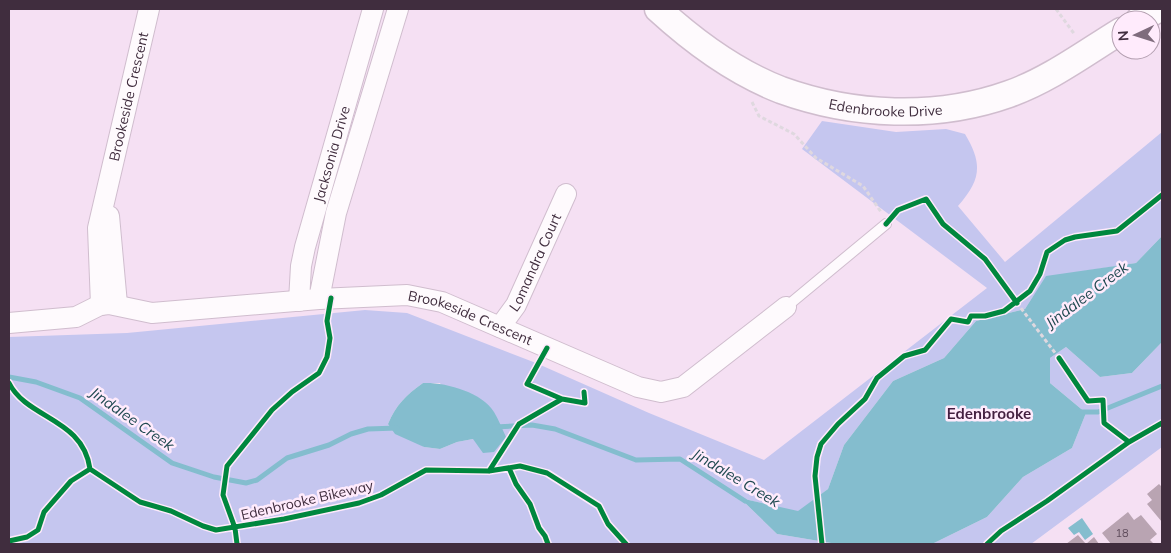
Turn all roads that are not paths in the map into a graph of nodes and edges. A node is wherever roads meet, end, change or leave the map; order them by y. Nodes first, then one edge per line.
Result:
1 (149, 9) edge
2 (373, 9) edge
3 (398, 9) edge
4 (658, 9) edge
5 (1111, 37) edge
6 (566, 194) dead end
7 (886, 224) road end
8 (319, 299) junction
9 (299, 301) junction
10 (109, 305) junction
11 (786, 307) joint
12 (9, 323) edge
13 (500, 327) junction

1 - 10 street, Brookeside Crescent
2 - 9 street, Jacksonia Drive
3 - 8 street, Jacksonia Drive
4 - 5 street, Edenbrooke Drive
6 - 13 street, Lomandra Court
7 - 11 lane
8 - 9 street, Brookeside Crescent
8 - 13 street, Brookeside Crescent
9 - 10 street, Brookeside Crescent
10 - 12 street
11 - 13 street, Brookeside Crescent

